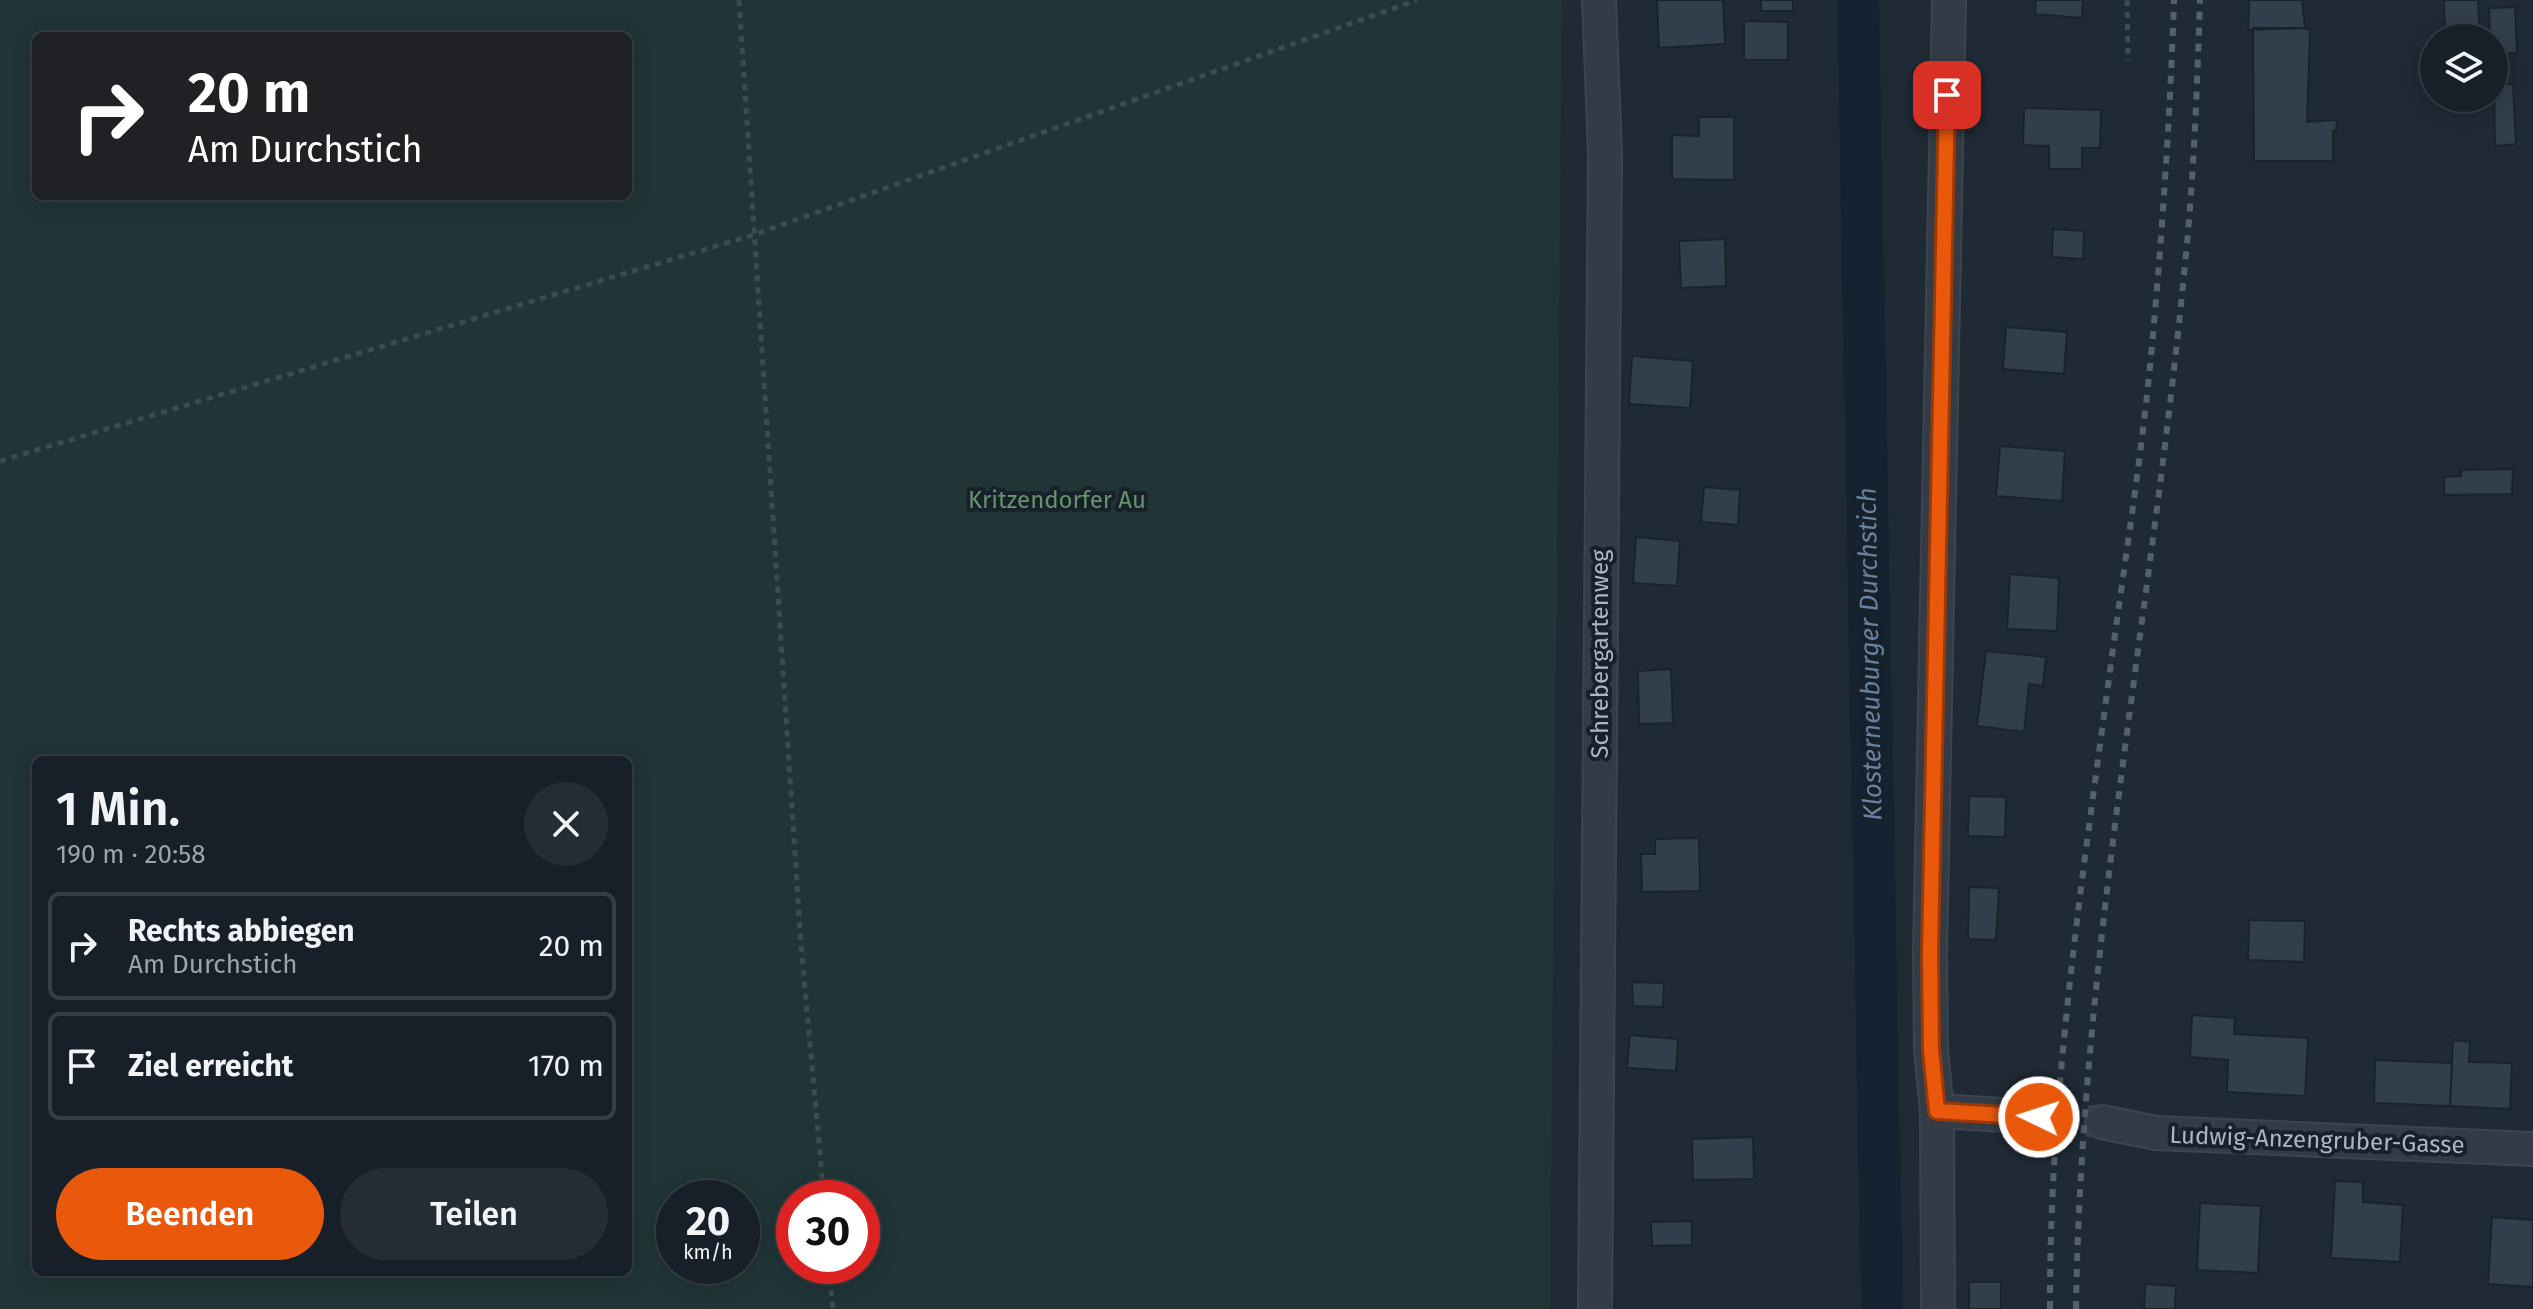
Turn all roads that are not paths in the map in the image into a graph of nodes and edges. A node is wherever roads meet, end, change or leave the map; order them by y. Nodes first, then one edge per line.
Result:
1 (1599, 0) edge
2 (1949, 0) edge
3 (1937, 1111) junction
4 (2039, 1117) tunnel mouth
5 (2102, 1122) tunnel mouth
6 (2533, 1149) edge
7 (1595, 1309) edge
8 (1938, 1309) edge

1 - 7 street, Schrebergartenweg
2 - 3 street
3 - 4 street
3 - 8 street
5 - 6 street, Ludwig-Anzengruber-Gasse

